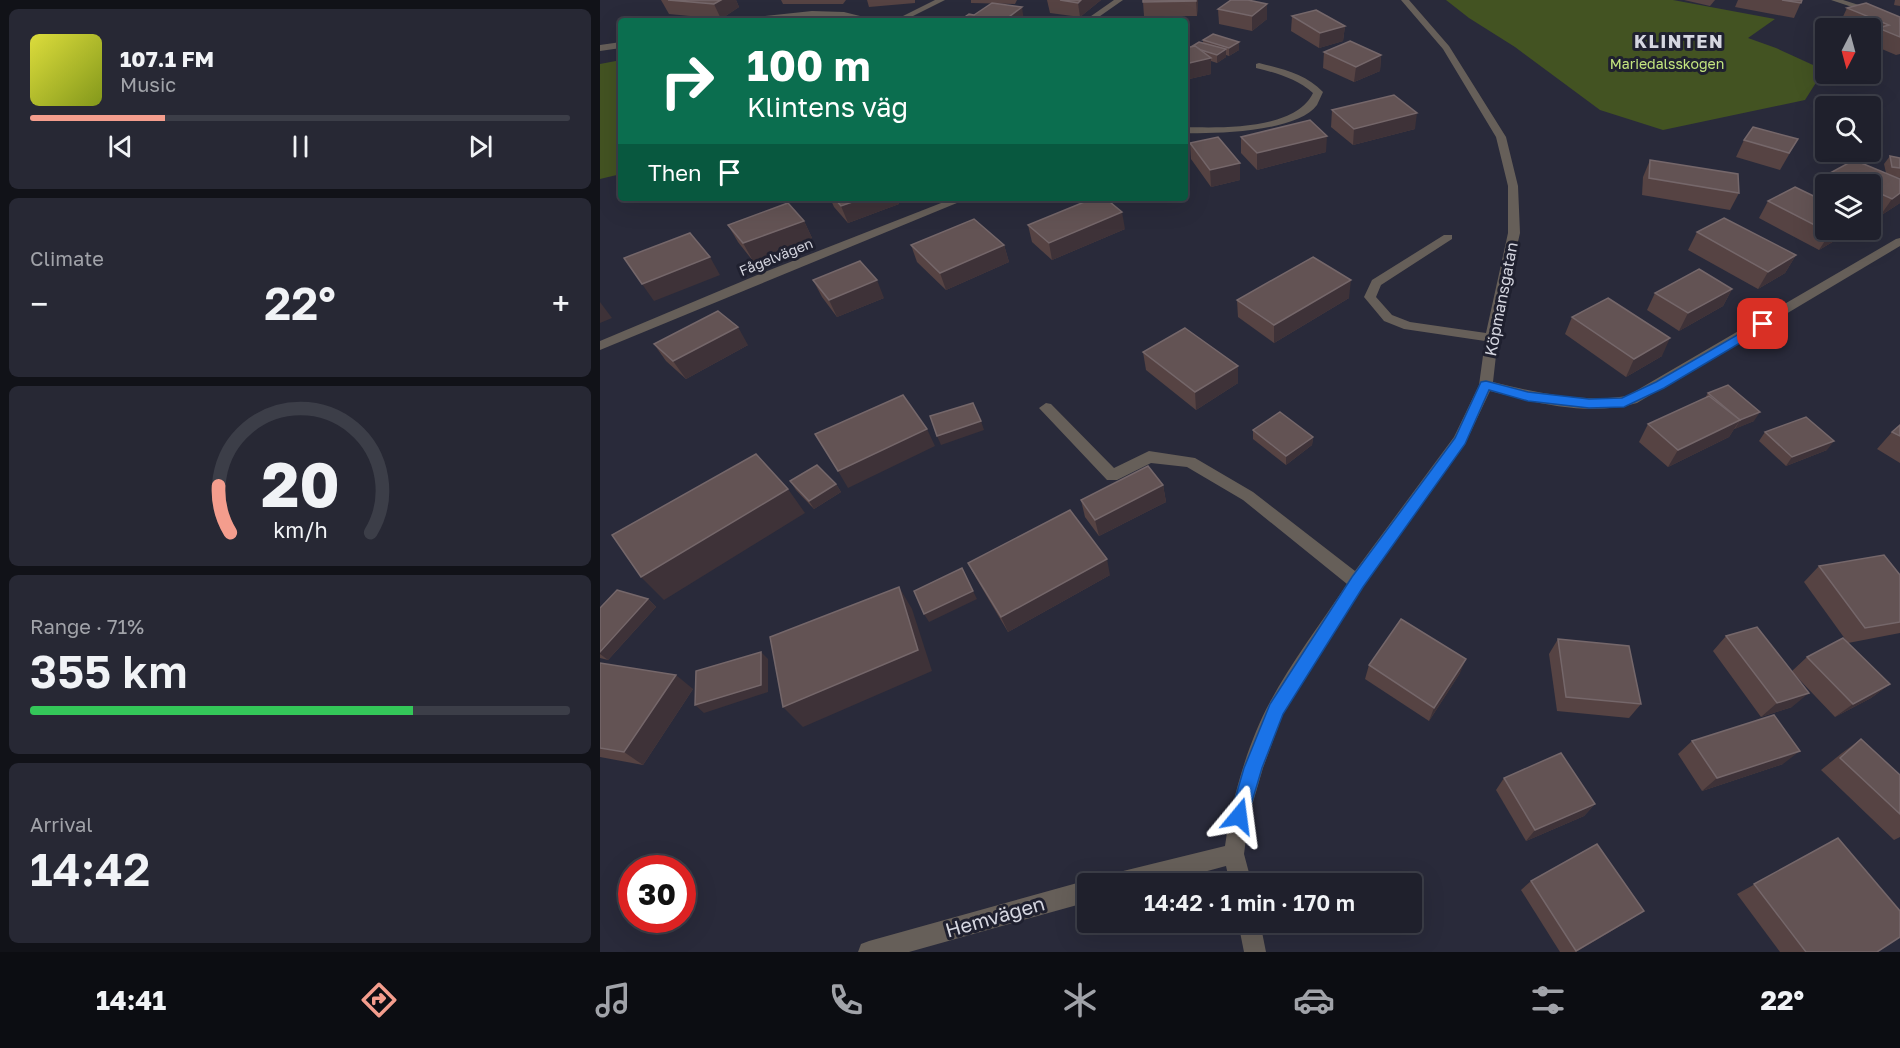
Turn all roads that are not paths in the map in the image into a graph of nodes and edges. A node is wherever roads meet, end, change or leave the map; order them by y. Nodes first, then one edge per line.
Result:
1 (941, 0) edge
2 (1119, 0) edge
3 (1405, 0) edge
4 (1838, 0) edge
5 (772, 18) edge
6 (865, 18) edge
7 (903, 18) edge
8 (1092, 18) edge
9 (1900, 21) edge
10 (618, 45) edge
11 (600, 48) edge
12 (1259, 66) dead end
13 (1188, 130) edge
14 (956, 201) edge
15 (1448, 237) dead end
16 (1900, 241) edge
17 (1887, 251) junction
18 (1900, 255) edge
19 (1492, 338) junction
20 (600, 346) edge
21 (1486, 385) junction
22 (1046, 408) dead end
23 (1358, 582) junction
24 (1234, 854) junction
25 (1159, 873) edge
26 (1238, 873) edge
27 (1077, 894) edge
28 (1252, 933) edge
29 (869, 952) edge
30 (1256, 952) edge

1 - 7 street
2 - 8 street
3 - 19 street, Köpmansgatan
4 - 9 street
5 - 6 street
10 - 11 street
12 - 13 street
14 - 20 street, Fågelvägen
15 - 19 street
16 - 17 street
17 - 18 street
17 - 21 street
19 - 21 street, Köpmansgatan
21 - 23 street, Köpmansgatan
22 - 23 street
23 - 24 street, Köpmansgatan
24 - 25 street
24 - 26 street, Köpmansgatan
27 - 29 street, Hemvägen
28 - 30 street

